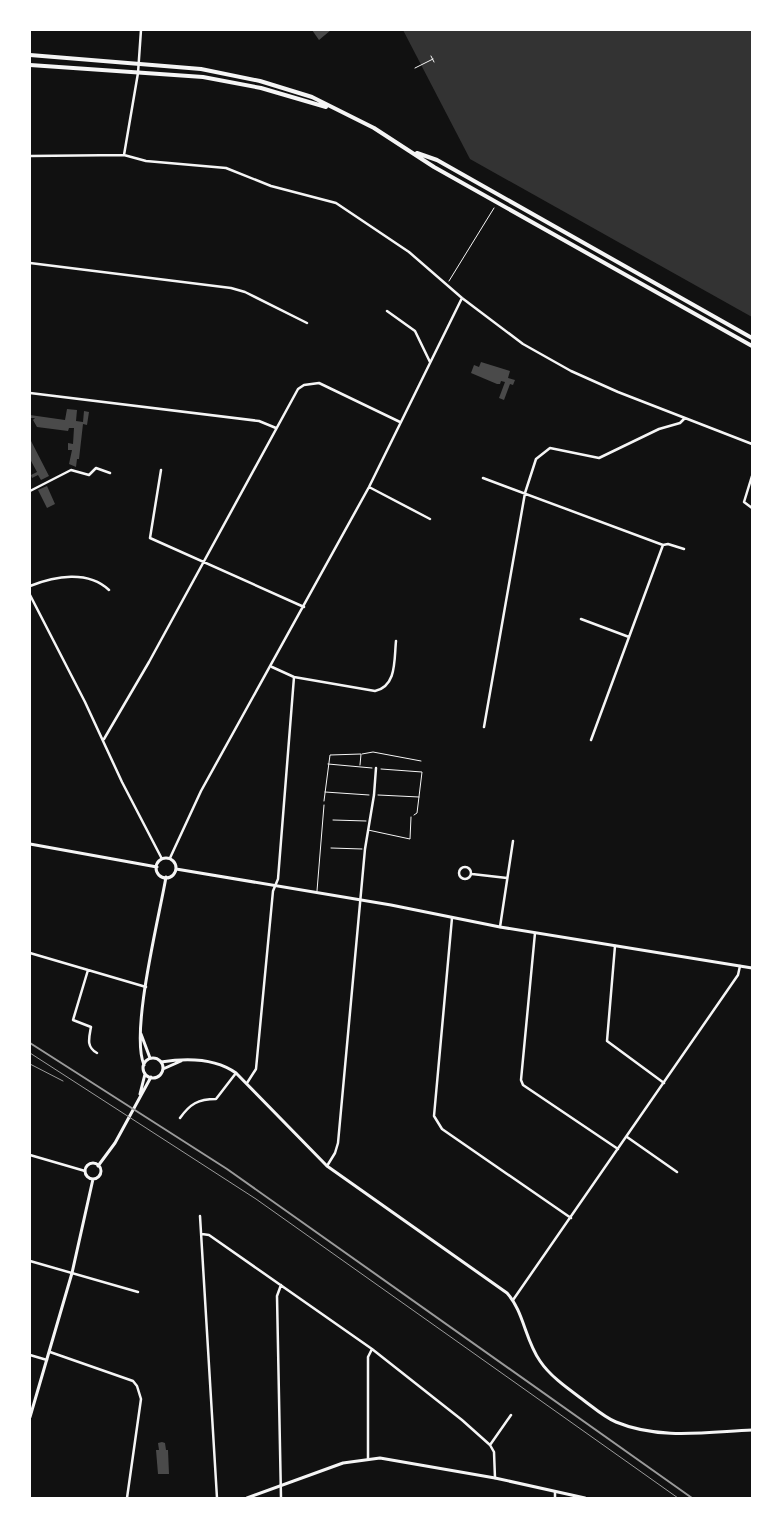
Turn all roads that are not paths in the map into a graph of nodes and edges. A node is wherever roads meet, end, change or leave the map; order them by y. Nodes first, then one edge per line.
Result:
1 (141, 30) edge
2 (30, 55) edge
3 (139, 63) junction
4 (30, 65) edge
5 (138, 73) junction
6 (333, 109) junction
7 (410, 151) junction
8 (30, 156) edge
9 (124, 156) junction
10 (30, 263) edge
11 (462, 298) junction
12 (387, 310) dead end
13 (307, 323) dead end
14 (752, 338) edge
15 (752, 346) edge
16 (430, 362) junction
17 (30, 393) edge
18 (685, 418) junction
19 (400, 422) junction
20 (276, 428) junction
21 (752, 444) edge
22 (161, 470) dead end
23 (110, 473) dead end
24 (752, 476) edge
25 (482, 478) dead end
26 (369, 487) junction
27 (30, 491) edge
28 (525, 494) junction
29 (752, 508) edge
30 (430, 519) dead end
31 (663, 545) junction
32 (684, 549) dead end
33 (203, 563) junction
34 (30, 586) edge
35 (109, 590) dead end
36 (30, 595) edge
37 (304, 607) junction
38 (580, 619) dead end
39 (629, 637) junction
40 (396, 641) dead end
41 (272, 667) junction
42 (294, 677) junction
43 (484, 726) dead end
44 (104, 739) junction
45 (591, 740) dead end
46 (376, 768) road end
47 (324, 805) road end
48 (411, 817) road end
49 (367, 830) junction
50 (513, 840) dead end
51 (30, 844) edge
52 (170, 858) junction
53 (162, 859) junction
54 (157, 867) junction
55 (176, 869) junction
56 (472, 874) junction
57 (166, 877) junction
58 (508, 878) junction
59 (276, 885) junction
60 (317, 892) junction
61 (360, 900) junction
62 (452, 917) junction
63 (500, 927) junction
64 (535, 933) junction
65 (615, 946) junction
66 (30, 953) edge
67 (740, 966) junction
68 (752, 968) edge
69 (88, 970) junction
70 (146, 987) junction
71 (141, 1034) junction
72 (97, 1053) dead end
73 (150, 1059) junction
74 (181, 1061) junction
75 (161, 1062) junction
76 (144, 1066) junction
77 (163, 1069) junction
78 (236, 1073) junction
79 (146, 1074) junction
80 (151, 1077) junction
81 (247, 1083) junction
82 (664, 1083) junction
83 (140, 1094) junction
84 (180, 1118) dead end
85 (627, 1137) junction
86 (618, 1149) junction
87 (30, 1155) edge
88 (98, 1166) junction
89 (327, 1166) junction
90 (85, 1171) junction
91 (676, 1172) dead end
92 (93, 1179) junction
93 (200, 1216) dead end
94 (571, 1218) junction
95 (202, 1234) junction
96 (30, 1262) edge
97 (72, 1273) junction
98 (281, 1285) junction
99 (138, 1292) dead end
100 (513, 1300) junction
101 (372, 1349) junction
102 (50, 1352) junction
103 (30, 1355) edge
104 (47, 1360) junction
105 (511, 1415) dead end
106 (30, 1417) edge
107 (752, 1430) edge
108 (490, 1445) junction
109 (368, 1459) junction
110 (495, 1478) junction
111 (279, 1486) junction
112 (556, 1492) junction
113 (127, 1498) edge
114 (217, 1498) edge
115 (248, 1498) edge
116 (280, 1498) edge
117 (555, 1498) edge
118 (585, 1498) edge

1 - 3 street
2 - 3 main road
3 - 5 street
3 - 6 main road
4 - 5 main road
5 - 6 main road
5 - 9 street
6 - 7 main road
7 - 14 main road
7 - 15 main road
8 - 9 street
9 - 11 street
10 - 13 street
11 - 16 street
11 - 18 street
12 - 16 street
16 - 19 street
17 - 20 street
18 - 21 street
18 - 28 street
19 - 20 street
19 - 26 street
20 - 33 street
22 - 33 street
23 - 27 street
24 - 29 street
25 - 28 street
26 - 30 street
26 - 37 street
28 - 31 street
28 - 43 street
31 - 32 street
31 - 39 street
33 - 37 street
33 - 44 street
34 - 35 street
36 - 44 street
37 - 41 street
38 - 39 street
39 - 45 street
40 - 42 street
41 - 42 street
41 - 52 street
42 - 59 street
44 - 53 street
46 - 49 street
47 - 60 lane
48 - 49 lane
49 - 61 street
50 - 58 street
51 - 54 street
52 - 53 street
52 - 55 street
53 - 54 street
54 - 57 street
55 - 57 street
55 - 59 street
56 - 56 street
56 - 58 street
57 - 70 street
58 - 63 street
59 - 60 street
59 - 81 street
60 - 61 street
61 - 62 street
61 - 89 street
62 - 63 street
62 - 94 street
63 - 64 street
64 - 65 street
64 - 86 street
65 - 67 street
65 - 82 street
66 - 69 street
67 - 68 street
67 - 82 street
69 - 70 street
69 - 72 street
70 - 71 street
71 - 73 street
71 - 76 street
73 - 75 street
73 - 76 street
74 - 75 street
74 - 77 street
74 - 78 street
75 - 77 street
76 - 79 street
77 - 80 street
78 - 81 street
78 - 84 street
79 - 80 street
79 - 83 street
80 - 83 street
81 - 89 street
82 - 85 street
83 - 88 street
85 - 86 street
85 - 91 street
86 - 94 street
87 - 90 street
88 - 90 street
88 - 92 street
89 - 100 street
90 - 92 street
92 - 97 street
93 - 95 street
94 - 100 street
95 - 98 street
95 - 114 street
96 - 97 street
97 - 99 street
97 - 102 street
98 - 101 street
98 - 111 street
100 - 107 street
101 - 108 street
101 - 109 street
102 - 104 street
102 - 113 street
103 - 104 street
104 - 106 street
105 - 108 street
108 - 110 street
109 - 110 street
109 - 111 street
110 - 112 street
111 - 115 street
111 - 116 street
112 - 117 street
112 - 118 street

